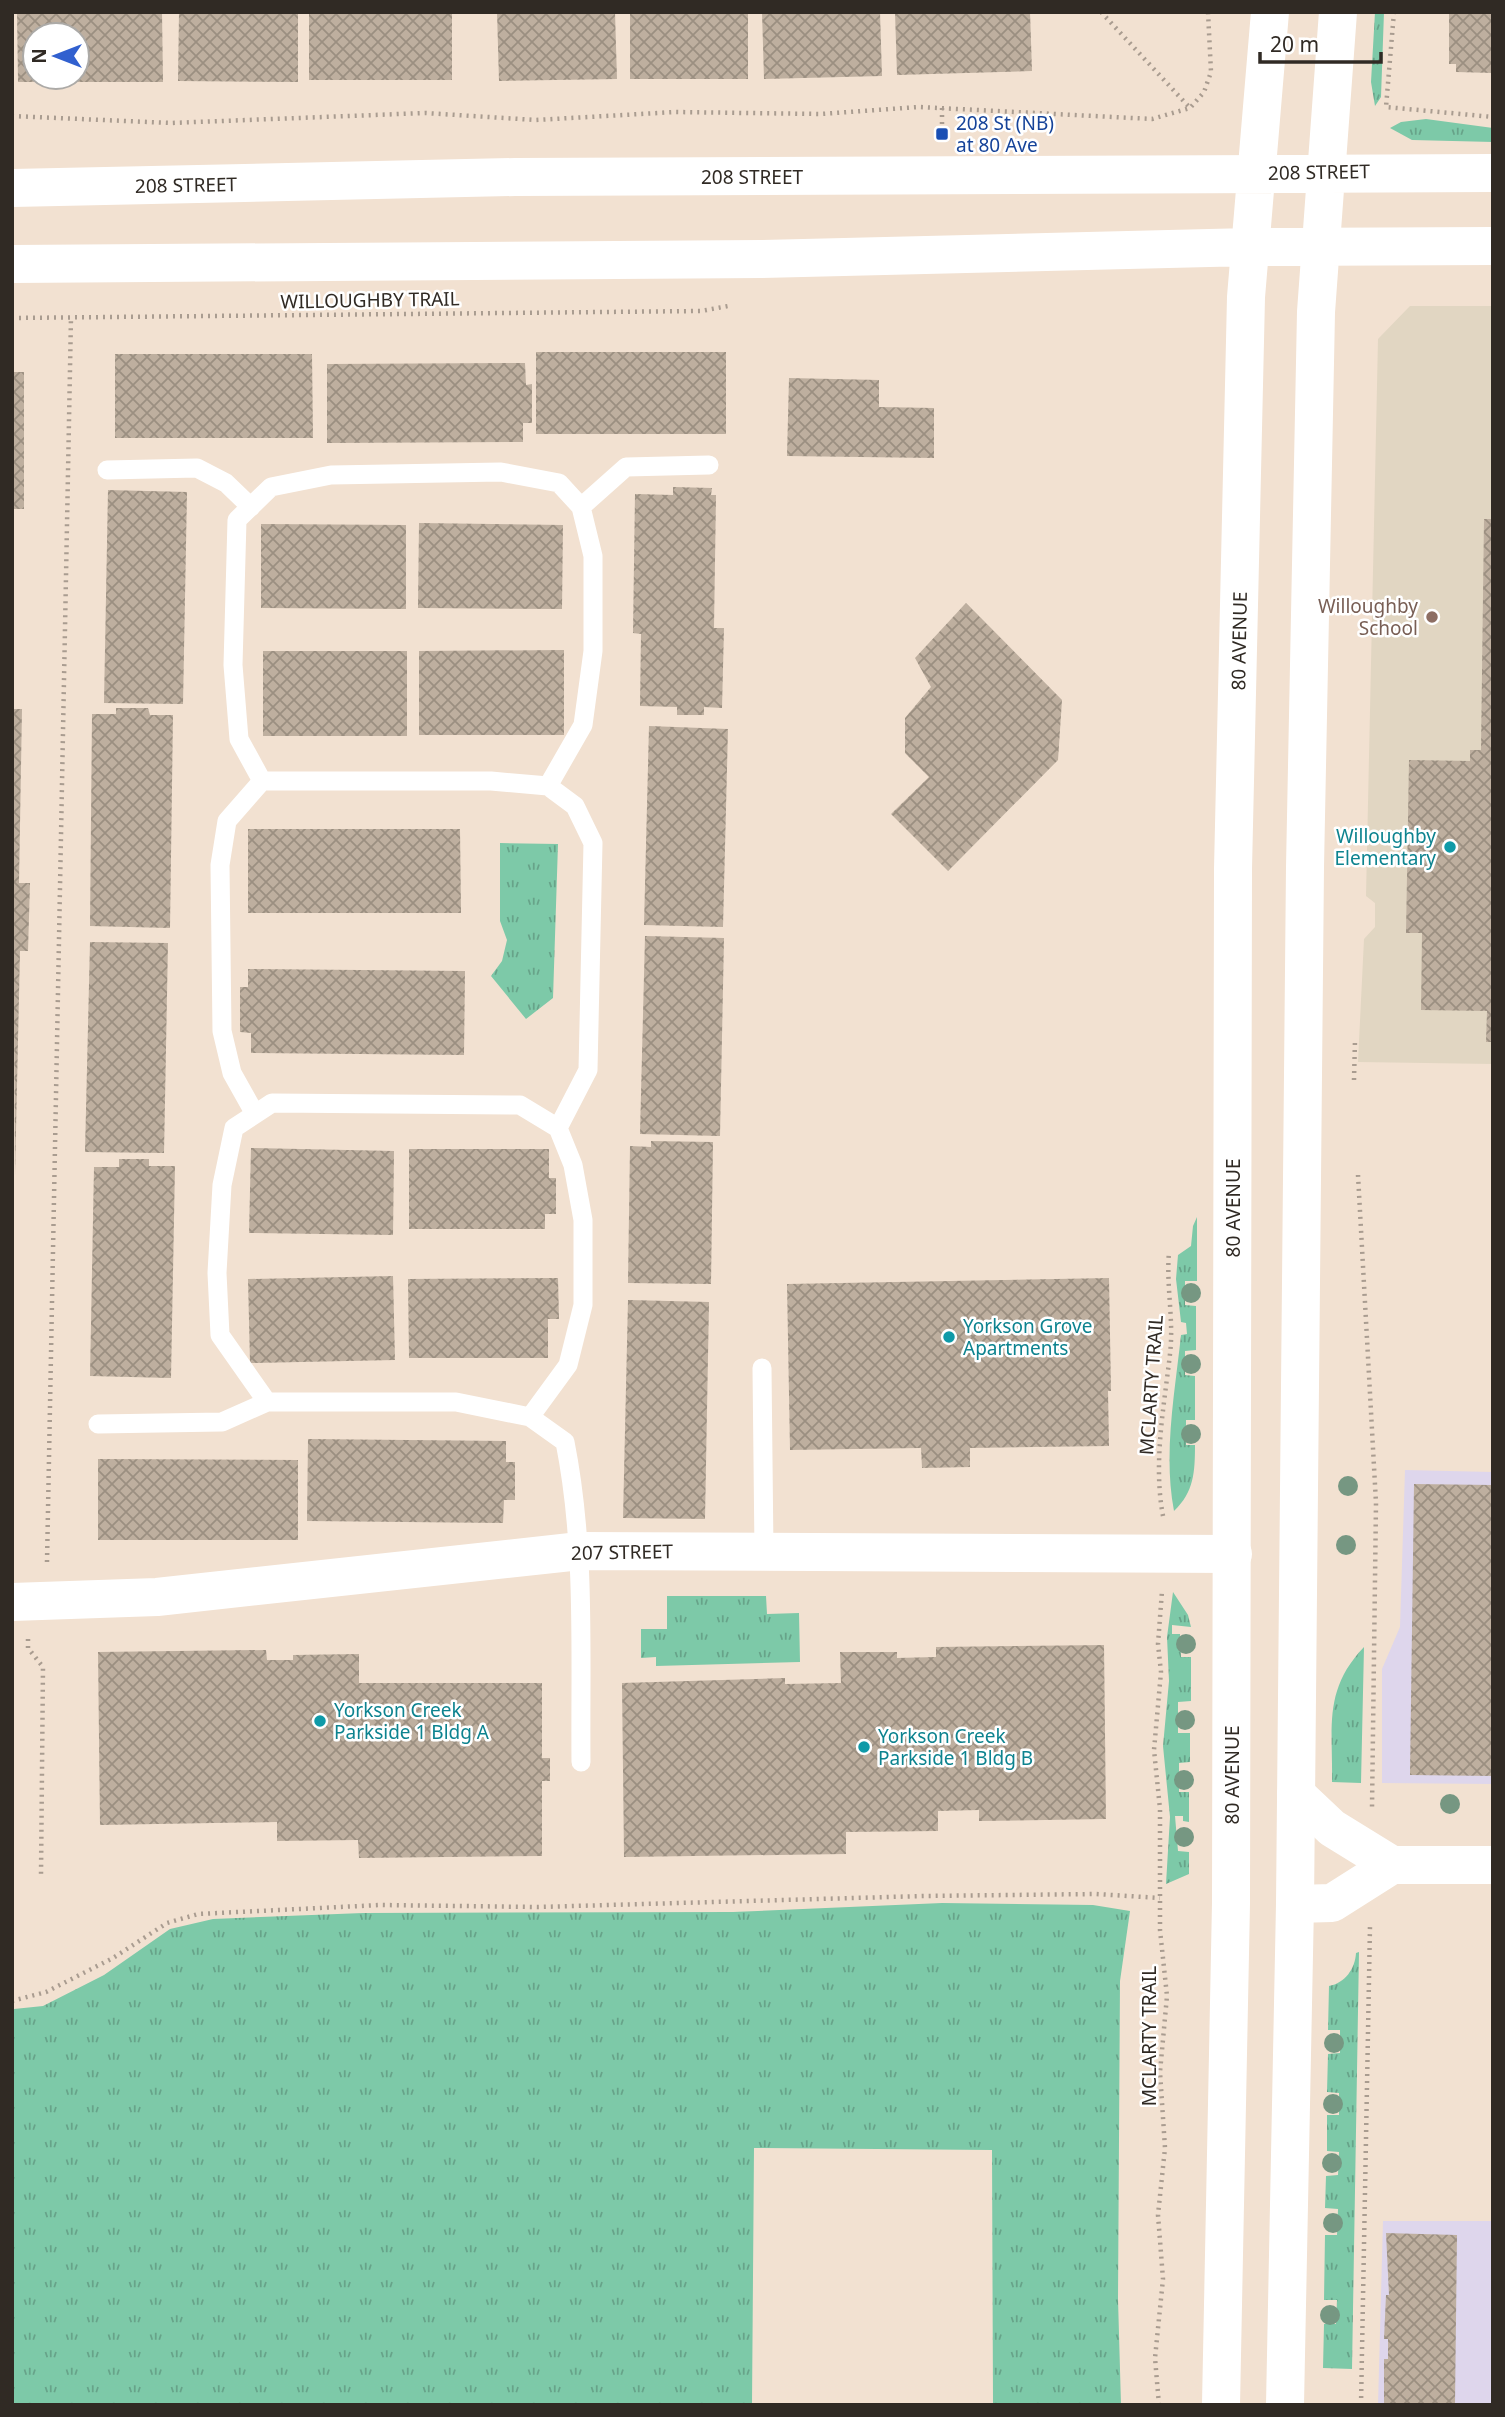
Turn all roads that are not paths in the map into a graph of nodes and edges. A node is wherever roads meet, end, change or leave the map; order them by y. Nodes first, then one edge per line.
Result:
1 (1270, 12) edge
2 (1338, 12) edge
3 (1326, 171) junction
4 (1256, 173) junction
5 (1493, 173) edge
6 (12, 188) edge
7 (1493, 246) edge
8 (1250, 247) junction
9 (1320, 247) junction
10 (12, 264) edge
11 (709, 465) dead end
12 (107, 470) dead end
13 (251, 507) junction
14 (581, 507) junction
15 (262, 780) junction
16 (548, 786) junction
17 (255, 1114) junction
18 (558, 1128) junction
19 (762, 1368) dead end
20 (267, 1402) junction
21 (530, 1417) junction
22 (98, 1424) dead end
23 (580, 1551) junction
24 (764, 1552) junction
25 (1233, 1554) junction
26 (21, 1602) edge
27 (581, 1762) dead end
28 (1296, 1794) junction
29 (1392, 1865) junction
30 (1493, 1865) edge
31 (1294, 1904) junction
32 (1221, 2405) edge
33 (1285, 2405) edge

1 - 4 main road, 80 AVENUE
2 - 3 main road
3 - 4 main road, 208 STREET
3 - 5 main road, 208 STREET
3 - 9 main road
4 - 6 main road, 208 STREET
4 - 8 main road, 80 AVENUE
7 - 9 main road
8 - 9 main road
8 - 10 main road
8 - 25 main road, 80 AVENUE
9 - 28 main road
11 - 14 lane
12 - 13 lane
13 - 14 lane
13 - 15 lane
14 - 16 lane
15 - 16 lane
15 - 17 lane
16 - 18 lane
17 - 18 lane
17 - 20 lane
18 - 21 lane
19 - 24 lane
20 - 21 lane
20 - 22 lane
21 - 23 lane
23 - 24 main road, 207 STREET
23 - 26 main road, 207 STREET
23 - 27 lane
24 - 25 main road, 207 STREET
25 - 32 main road, 80 AVENUE
28 - 29 main road
28 - 31 main road
29 - 30 main road
29 - 31 main road
31 - 33 main road

